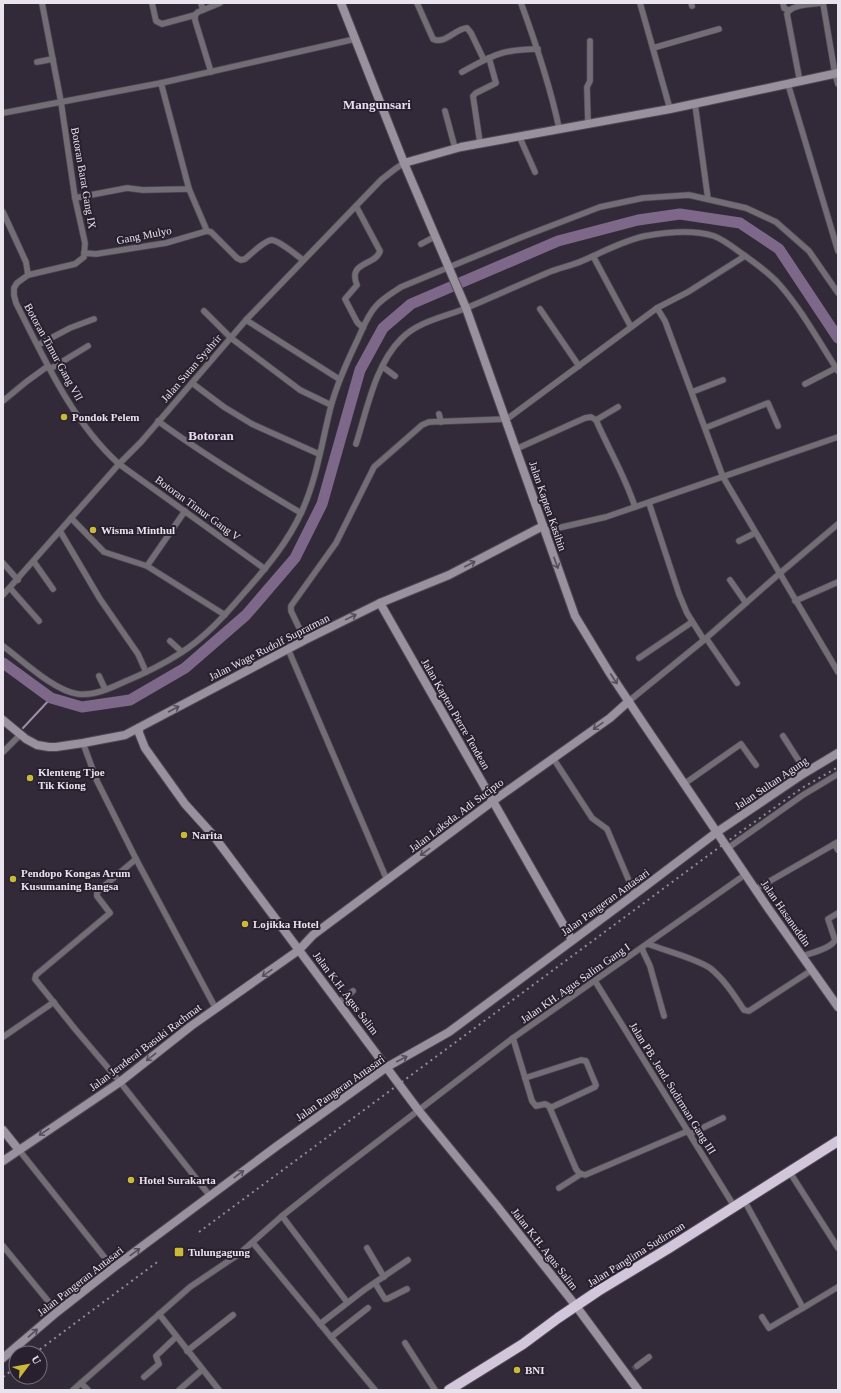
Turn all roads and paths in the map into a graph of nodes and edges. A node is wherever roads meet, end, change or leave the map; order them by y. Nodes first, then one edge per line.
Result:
1 (42, 3) edge
2 (152, 3) edge
3 (201, 3) edge
4 (220, 3) edge
5 (341, 3) edge
6 (417, 3) edge
7 (521, 3) edge
8 (640, 3) edge
9 (782, 3) edge
10 (822, 3) edge
11 (203, 10) junction
12 (788, 10) junction
13 (195, 15) junction
14 (719, 29) dead end
15 (355, 39) junction
16 (590, 42) dead end
17 (538, 48) junction
18 (653, 48) junction
19 (53, 59) junction
20 (486, 59) junction
21 (37, 62) dead end
22 (211, 72) junction
23 (462, 72) dead end
24 (836, 74) edge
25 (800, 82) junction
26 (161, 83) junction
27 (788, 84) junction
28 (838, 84) edge
29 (61, 102) junction
30 (695, 104) junction
31 (670, 109) junction
32 (445, 111) dead end
33 (3, 113) edge
34 (588, 123) junction
35 (559, 128) junction
36 (519, 136) junction
37 (480, 143) junction
38 (455, 148) junction
39 (404, 163) junction
40 (535, 172) dead end
41 (189, 189) junction
42 (76, 198) junction
43 (708, 199) junction
44 (356, 206) junction
45 (3, 212) edge
46 (207, 231) junction
47 (436, 236) junction
48 (836, 238) edge
49 (422, 244) dead end
50 (838, 251) edge
51 (84, 255) junction
52 (593, 256) junction
53 (745, 256) junction
54 (303, 260) junction
55 (451, 269) junction
56 (28, 275) junction
57 (838, 293) edge
58 (466, 307) junction
59 (657, 308) junction
60 (540, 309) dead end
61 (204, 311) dead end
62 (94, 319) dead end
63 (246, 320) junction
64 (631, 327) junction
65 (363, 328) junction
66 (231, 338) junction
67 (38, 345) junction
68 (88, 346) dead end
69 (579, 366) junction
70 (49, 367) junction
71 (383, 367) junction
72 (837, 370) edge
73 (395, 376) dead end
74 (339, 379) junction
75 (723, 380) dead end
76 (192, 383) junction
77 (805, 384) dead end
78 (692, 392) junction
79 (3, 401) edge
80 (331, 405) junction
81 (618, 407) dead end
82 (439, 414) dead end
83 (507, 419) junction
84 (596, 420) junction
85 (158, 421) junction
86 (441, 422) junction
87 (778, 426) dead end
88 (705, 428) junction
89 (838, 437) edge
90 (356, 444) dead end
91 (516, 449) junction
92 (319, 454) junction
93 (119, 464) junction
94 (723, 477) junction
95 (649, 503) junction
96 (635, 507) junction
97 (185, 511) junction
98 (301, 513) junction
99 (71, 518) junction
100 (838, 524) edge
101 (544, 529) junction
102 (60, 531) junction
103 (755, 533) junction
104 (739, 541) dead end
105 (34, 562) junction
106 (3, 563) edge
107 (147, 566) junction
108 (265, 569) junction
109 (779, 574) junction
110 (18, 580) junction
111 (730, 580) dead end
112 (838, 582) edge
113 (10, 588) junction
114 (53, 589) dead end
115 (3, 595) edge
116 (795, 601) junction
117 (380, 603) junction
118 (746, 603) junction
119 (225, 615) junction
120 (39, 621) dead end
121 (692, 622) junction
122 (705, 639) junction
123 (305, 640) junction
124 (170, 641) dead end
125 (3, 646) edge
126 (288, 649) junction
127 (182, 652) junction
128 (639, 658) dead end
129 (146, 672) junction
130 (838, 672) edge
131 (99, 676) dead end
132 (737, 683) dead end
133 (105, 689) junction
134 (629, 701) junction
135 (3, 720) edge
136 (139, 728) junction
137 (20, 735) junction
138 (783, 736) dead end
139 (83, 743) junction
140 (3, 752) edge
141 (838, 753) edge
142 (553, 758) junction
143 (756, 764) dead end
144 (806, 772) junction
145 (838, 774) edge
146 (684, 784) junction
147 (493, 801) junction
148 (717, 832) junction
149 (836, 843) edge
150 (728, 848) junction
151 (838, 850) edge
152 (136, 858) junction
153 (746, 874) junction
154 (387, 880) junction
155 (756, 889) junction
156 (635, 895) junction
157 (838, 913) edge
158 (572, 940) junction
159 (648, 944) junction
160 (642, 949) junction
161 (299, 950) junction
162 (803, 956) junction
163 (812, 970) junction
164 (595, 981) junction
165 (353, 991) dead end
166 (54, 1002) junction
167 (339, 1002) junction
168 (838, 1007) edge
169 (216, 1009) junction
170 (664, 1016) dead end
171 (3, 1037) edge
172 (513, 1038) junction
173 (387, 1067) junction
174 (525, 1078) junction
175 (120, 1082) junction
176 (550, 1108) junction
177 (419, 1111) junction
178 (723, 1118) dead end
179 (3, 1130) edge
180 (689, 1132) junction
181 (838, 1140) edge
182 (19, 1150) junction
183 (3, 1161) edge
184 (789, 1171) junction
185 (581, 1174) junction
186 (559, 1188) dead end
187 (210, 1196) junction
188 (744, 1200) junction
189 (734, 1206) junction
190 (282, 1216) junction
191 (253, 1242) junction
192 (3, 1246) edge
193 (367, 1248) dead end
194 (838, 1248) edge
195 (408, 1260) dead end
196 (113, 1268) junction
197 (384, 1277) junction
198 (375, 1282) junction
199 (838, 1287) edge
200 (407, 1289) dead end
201 (347, 1302) junction
202 (576, 1306) junction
203 (368, 1308) dead end
204 (803, 1308) junction
205 (57, 1312) junction
206 (159, 1314) junction
207 (233, 1315) dead end
208 (762, 1317) dead end
209 (320, 1324) junction
210 (331, 1336) junction
211 (176, 1337) junction
212 (405, 1343) dead end
213 (187, 1351) junction
214 (649, 1357) dead end
215 (3, 1358) edge
216 (637, 1366) tunnel mouth
217 (202, 1370) junction
218 (144, 1377) dead end
219 (82, 1383) junction
220 (460, 1387) edge
221 (73, 1390) edge
222 (88, 1390) edge
223 (179, 1390) edge
224 (219, 1390) edge
225 (375, 1390) edge
226 (435, 1390) edge
227 (449, 1390) edge
228 (638, 1390) edge

1 - 19 street, Botoran Barat Gang IX
2 - 13 street
3 - 11 street
4 - 11 street
5 - 15 street, Jalan Kapten Kasihin
6 - 20 street
7 - 17 street
8 - 18 street
9 - 12 street
10 - 12 street
10 - 24 street
11 - 13 street
12 - 25 street
13 - 22 street
14 - 18 street
15 - 22 street
15 - 39 street, Jalan Kapten Kasihin
16 - 34 street
17 - 20 street
17 - 35 street
18 - 31 street
19 - 21 street
19 - 29 street, Botoran Barat Gang IX
20 - 23 street
20 - 37 street
22 - 26 street
24 - 25 street
24 - 28 street
25 - 27 street
26 - 29 street
26 - 41 street
27 - 30 street
27 - 48 street
29 - 33 street
29 - 42 street, Botoran Barat Gang IX
30 - 31 street
30 - 43 street
31 - 34 street
32 - 38 street
34 - 35 street
35 - 36 street
36 - 37 street
36 - 40 street
37 - 38 street
38 - 39 street
39 - 44 street, Jalan Sutan Syahrir
39 - 47 street, Jalan Kapten Kasihin
41 - 42 street
41 - 46 street
42 - 51 street, Botoran Barat Gang IX
43 - 55 street
43 - 57 street
44 - 54 street, Jalan Sutan Syahrir
44 - 65 street
45 - 56 street
46 - 51 street, Gang Mulyo
46 - 54 street
47 - 49 street
47 - 55 street, Jalan Kapten Kasihin
48 - 50 street
51 - 56 street
52 - 53 street
52 - 58 street
52 - 64 street
53 - 59 street
53 - 72 street
54 - 63 street, Jalan Sutan Syahrir
55 - 58 street, Jalan Kapten Kasihin
55 - 65 street
56 - 67 street, Botoran Timur Gang VII
58 - 71 street
58 - 83 street, Jalan Kapten Kasihin
59 - 64 street
59 - 78 street
60 - 69 street
61 - 66 street
62 - 67 street
63 - 66 street, Jalan Sutan Syahrir
63 - 74 street
64 - 69 street
65 - 74 street
66 - 76 street, Jalan Sutan Syahrir
66 - 80 street
67 - 70 street, Botoran Timur Gang VII
68 - 70 street
69 - 83 street
70 - 79 street
70 - 93 street, Botoran Timur Gang VII
71 - 73 street
71 - 90 street
72 - 77 street
74 - 80 street
75 - 78 street
76 - 85 street, Jalan Sutan Syahrir
76 - 92 street
78 - 88 street
80 - 92 street
81 - 84 street
82 - 86 street
83 - 86 street
83 - 91 street, Jalan Kapten Kasihin
84 - 91 street
84 - 96 street
85 - 93 street, Jalan Sutan Syahrir
85 - 98 street
86 - 123 street
87 - 88 street
88 - 94 street
89 - 94 street
91 - 101 street, Jalan Kapten Kasihin
92 - 98 street
93 - 97 street, Botoran Timur Gang V
93 - 99 street, Jalan Sutan Syahrir
94 - 95 street
94 - 103 street
95 - 96 street
95 - 121 street
96 - 101 street
97 - 107 street
97 - 108 street, Botoran Timur Gang V
98 - 108 street
99 - 102 street, Jalan Sutan Syahrir
99 - 107 street
100 - 109 street
117 -> 101 street, Jalan Wage Rudolf Supratman
101 -> 134 street, Jalan Kapten Kasihin
102 - 105 street, Jalan Sutan Syahrir
102 - 129 street
103 - 104 street
103 - 109 street
105 - 110 street, Jalan Sutan Syahrir
105 - 114 street
106 - 110 street
107 - 119 street
108 - 119 street
109 - 116 street
109 - 118 street
110 - 113 street, Jalan Sutan Syahrir
111 - 118 street
112 - 116 street
113 - 115 street, Jalan Sutan Syahrir
113 - 120 street
116 - 130 street
123 -> 117 street, Jalan Wage Rudolf Supratman
117 - 147 street, Jalan Kapten Pierre Tendean
118 - 122 street
119 - 127 street
121 - 122 street
121 - 128 street
122 - 132 street
122 - 134 street
123 - 126 street, Jalan Wage Rudolf Supratman
124 - 127 street
125 - 133 street
136 -> 126 street, Jalan Wage Rudolf Supratman
126 - 154 street
127 - 129 street
129 - 133 street
131 - 133 street
134 -> 142 street, Jalan Laksda. Adi Sucipto
134 - 146 street, Jalan Kapten Kasihin
135 - 137 street, Jalan Wage Rudolf Supratman
136 - 139 street, Jalan Wage Rudolf Supratman
136 - 161 street, Jalan K.H. Agus Salim
137 - 139 street, Jalan Wage Rudolf Supratman
137 - 140 street
138 - 144 street
139 - 152 street
141 - 144 street, Jalan Sultan Agung
142 - 147 street, Jalan Laksda. Adi Sucipto
142 - 156 street
143 - 146 street
144 - 148 street, Jalan Sultan Agung
145 - 150 street
146 - 148 street, Jalan Kapten Kasihin
147 -> 154 street, Jalan Laksda. Adi Sucipto
147 - 158 street, Jalan Kapten Pierre Tendean
148 - 150 street, Jalan Hasanuddin
148 - 156 street, Jalan Pangeran Antasari
149 - 151 street
149 - 155 street
150 - 153 street, Jalan Hasanuddin
152 - 166 street
152 - 169 street
153 - 155 street, Jalan Hasanuddin
153 - 159 street, Jalan KH. Agus Salim Gang I
154 - 161 street, Jalan Laksda. Adi Sucipto
155 - 162 street, Jalan Hasanuddin
156 - 158 street, Jalan Pangeran Antasari
157 - 162 street
173 -> 158 street, Jalan Pangeran Antasari
159 - 160 street, Jalan KH. Agus Salim Gang I
159 - 163 street
160 - 164 street, Jalan KH. Agus Salim Gang I
160 - 170 street
161 - 167 street, Jalan K.H. Agus Salim
161 -> 169 street, Jalan Jenderal Basuki Rachmat
162 - 163 street, Jalan Hasanuddin
163 - 168 street, Jalan Hasanuddin
164 - 172 street, Jalan KH. Agus Salim Gang I
164 - 180 street, Jalan PB. Jend. Sudirman Gang III
165 - 167 street
166 - 171 street
166 - 175 street
167 - 173 street, Jalan K.H. Agus Salim
169 -> 175 street, Jalan Jenderal Basuki Rachmat
172 - 174 street
172 - 177 street, Jalan KH. Agus Salim Gang I
173 - 177 street, Jalan K.H. Agus Salim
187 -> 173 street, Jalan Pangeran Antasari
174 - 176 street
174 - 176 street
175 -> 182 street, Jalan Jenderal Basuki Rachmat
175 - 187 street
176 - 185 street
177 - 190 street, Jalan KH. Agus Salim Gang I
177 - 202 street, Jalan K.H. Agus Salim
178 - 180 street
179 - 182 street
180 - 185 street
180 - 189 street, Jalan PB. Jend. Sudirman Gang III
181 - 184 highway, Jalan Panglima Sudirman
182 - 183 street, Jalan Jenderal Basuki Rachmat
182 - 196 street
184 - 188 highway, Jalan Panglima Sudirman
184 - 194 street
185 - 186 street
196 -> 187 street, Jalan Pangeran Antasari
188 - 189 highway, Jalan Panglima Sudirman
188 - 204 street
189 - 202 highway, Jalan Panglima Sudirman
190 - 191 street, Jalan KH. Agus Salim Gang I
190 - 201 street
191 - 206 street, Jalan KH. Agus Salim Gang I
191 - 209 street
192 - 205 street
193 - 197 street
195 - 197 street
196 - 205 street, Jalan Pangeran Antasari
197 - 198 street
198 - 200 street
198 - 201 street
199 - 204 street
201 - 209 street
202 - 220 highway, Jalan Panglima Sudirman
202 - 228 street, Jalan K.H. Agus Salim
203 - 210 street
204 - 208 street
215 -> 205 street, Jalan Pangeran Antasari
206 - 211 street
206 - 219 street, Jalan KH. Agus Salim Gang I
207 - 213 street
209 - 210 street
210 - 225 street
211 - 213 street
211 - 218 street
212 - 226 street
213 - 217 street
214 - 216 street
217 - 223 street
217 - 224 street
219 - 221 street, Jalan KH. Agus Salim Gang I
219 - 222 street
220 - 227 highway, Jalan Panglima Sudirman

